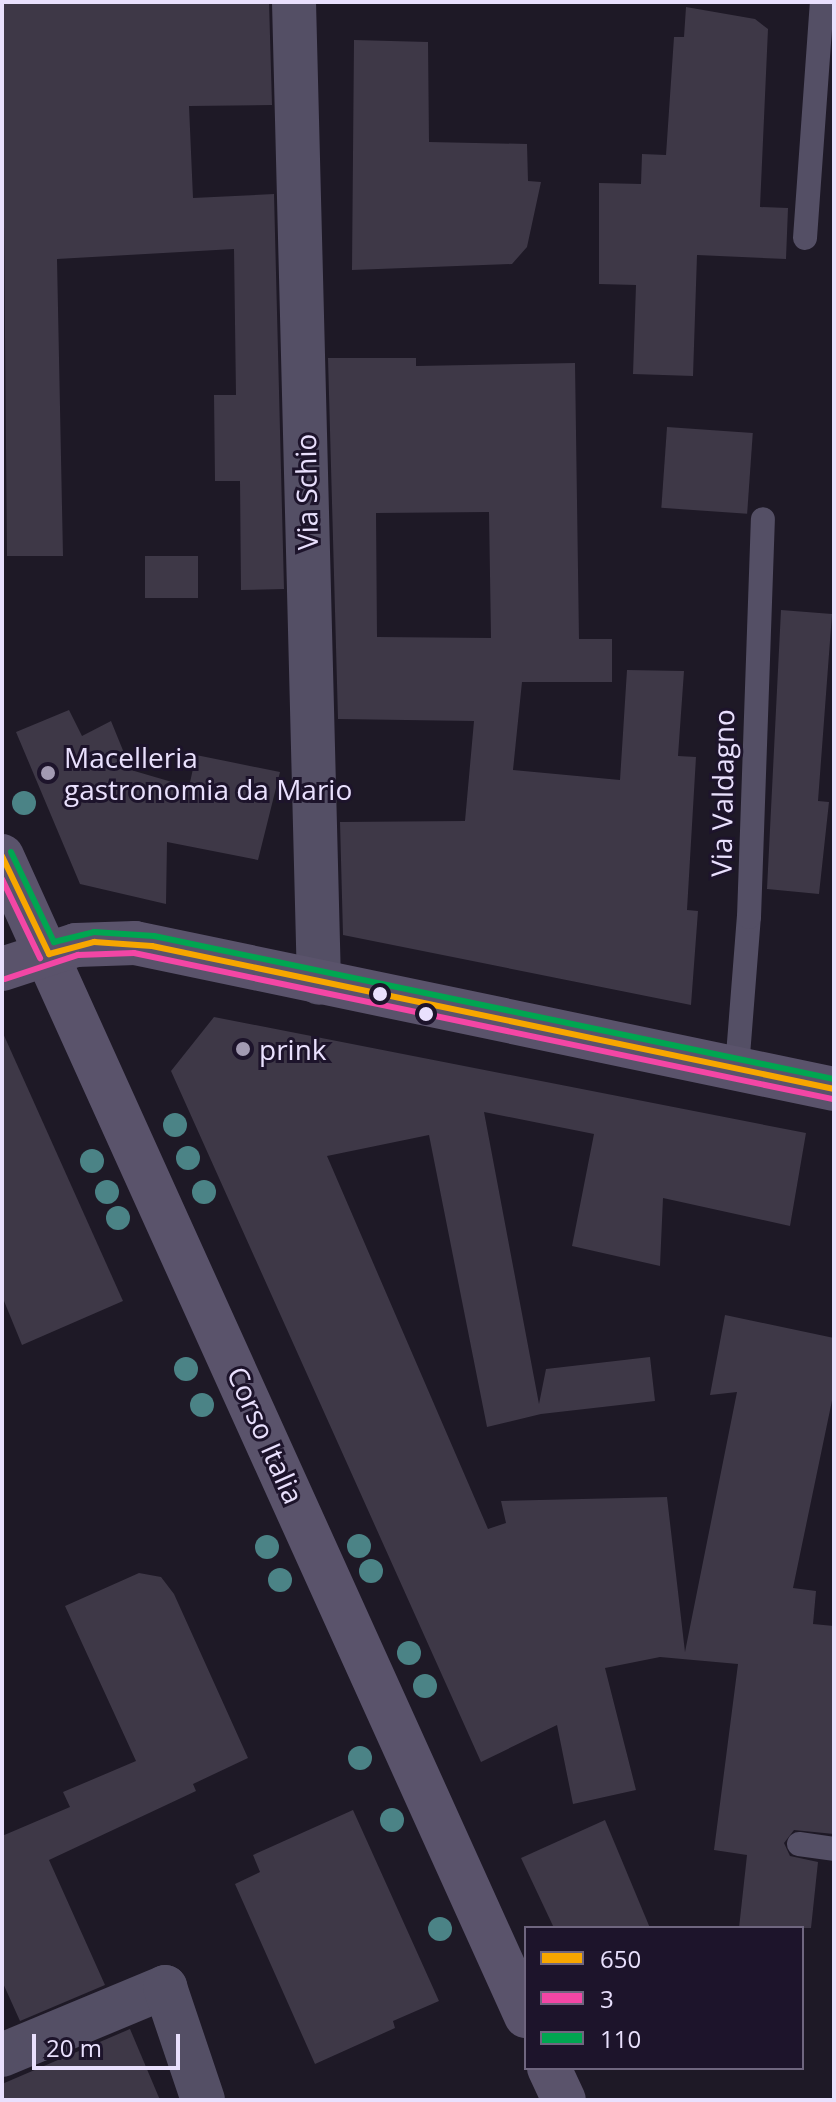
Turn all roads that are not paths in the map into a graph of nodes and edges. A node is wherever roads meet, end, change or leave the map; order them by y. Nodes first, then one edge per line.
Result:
1 (294, 2) edge
2 (822, 2) edge
3 (805, 238) dead end
4 (763, 519) dead end
5 (2, 856) edge
6 (49, 954) junction
7 (2, 969) edge
8 (319, 983) junction
9 (737, 1068) junction
10 (834, 1089) edge
11 (799, 1844) dead end
12 (834, 1849) edge
13 (524, 2012) edge
14 (2, 2055) edge
15 (550, 2070) edge
16 (203, 2100) edge
17 (564, 2100) edge

1 - 8 street, Via Schio
2 - 3 lane
4 - 9 lane, Via Valdagno
5 - 6 street, Corso Italia
6 - 7 street
6 - 8 street
6 - 13 street, Corso Italia
8 - 9 street
9 - 10 street
11 - 12 lane
14 - 16 street
15 - 17 street

